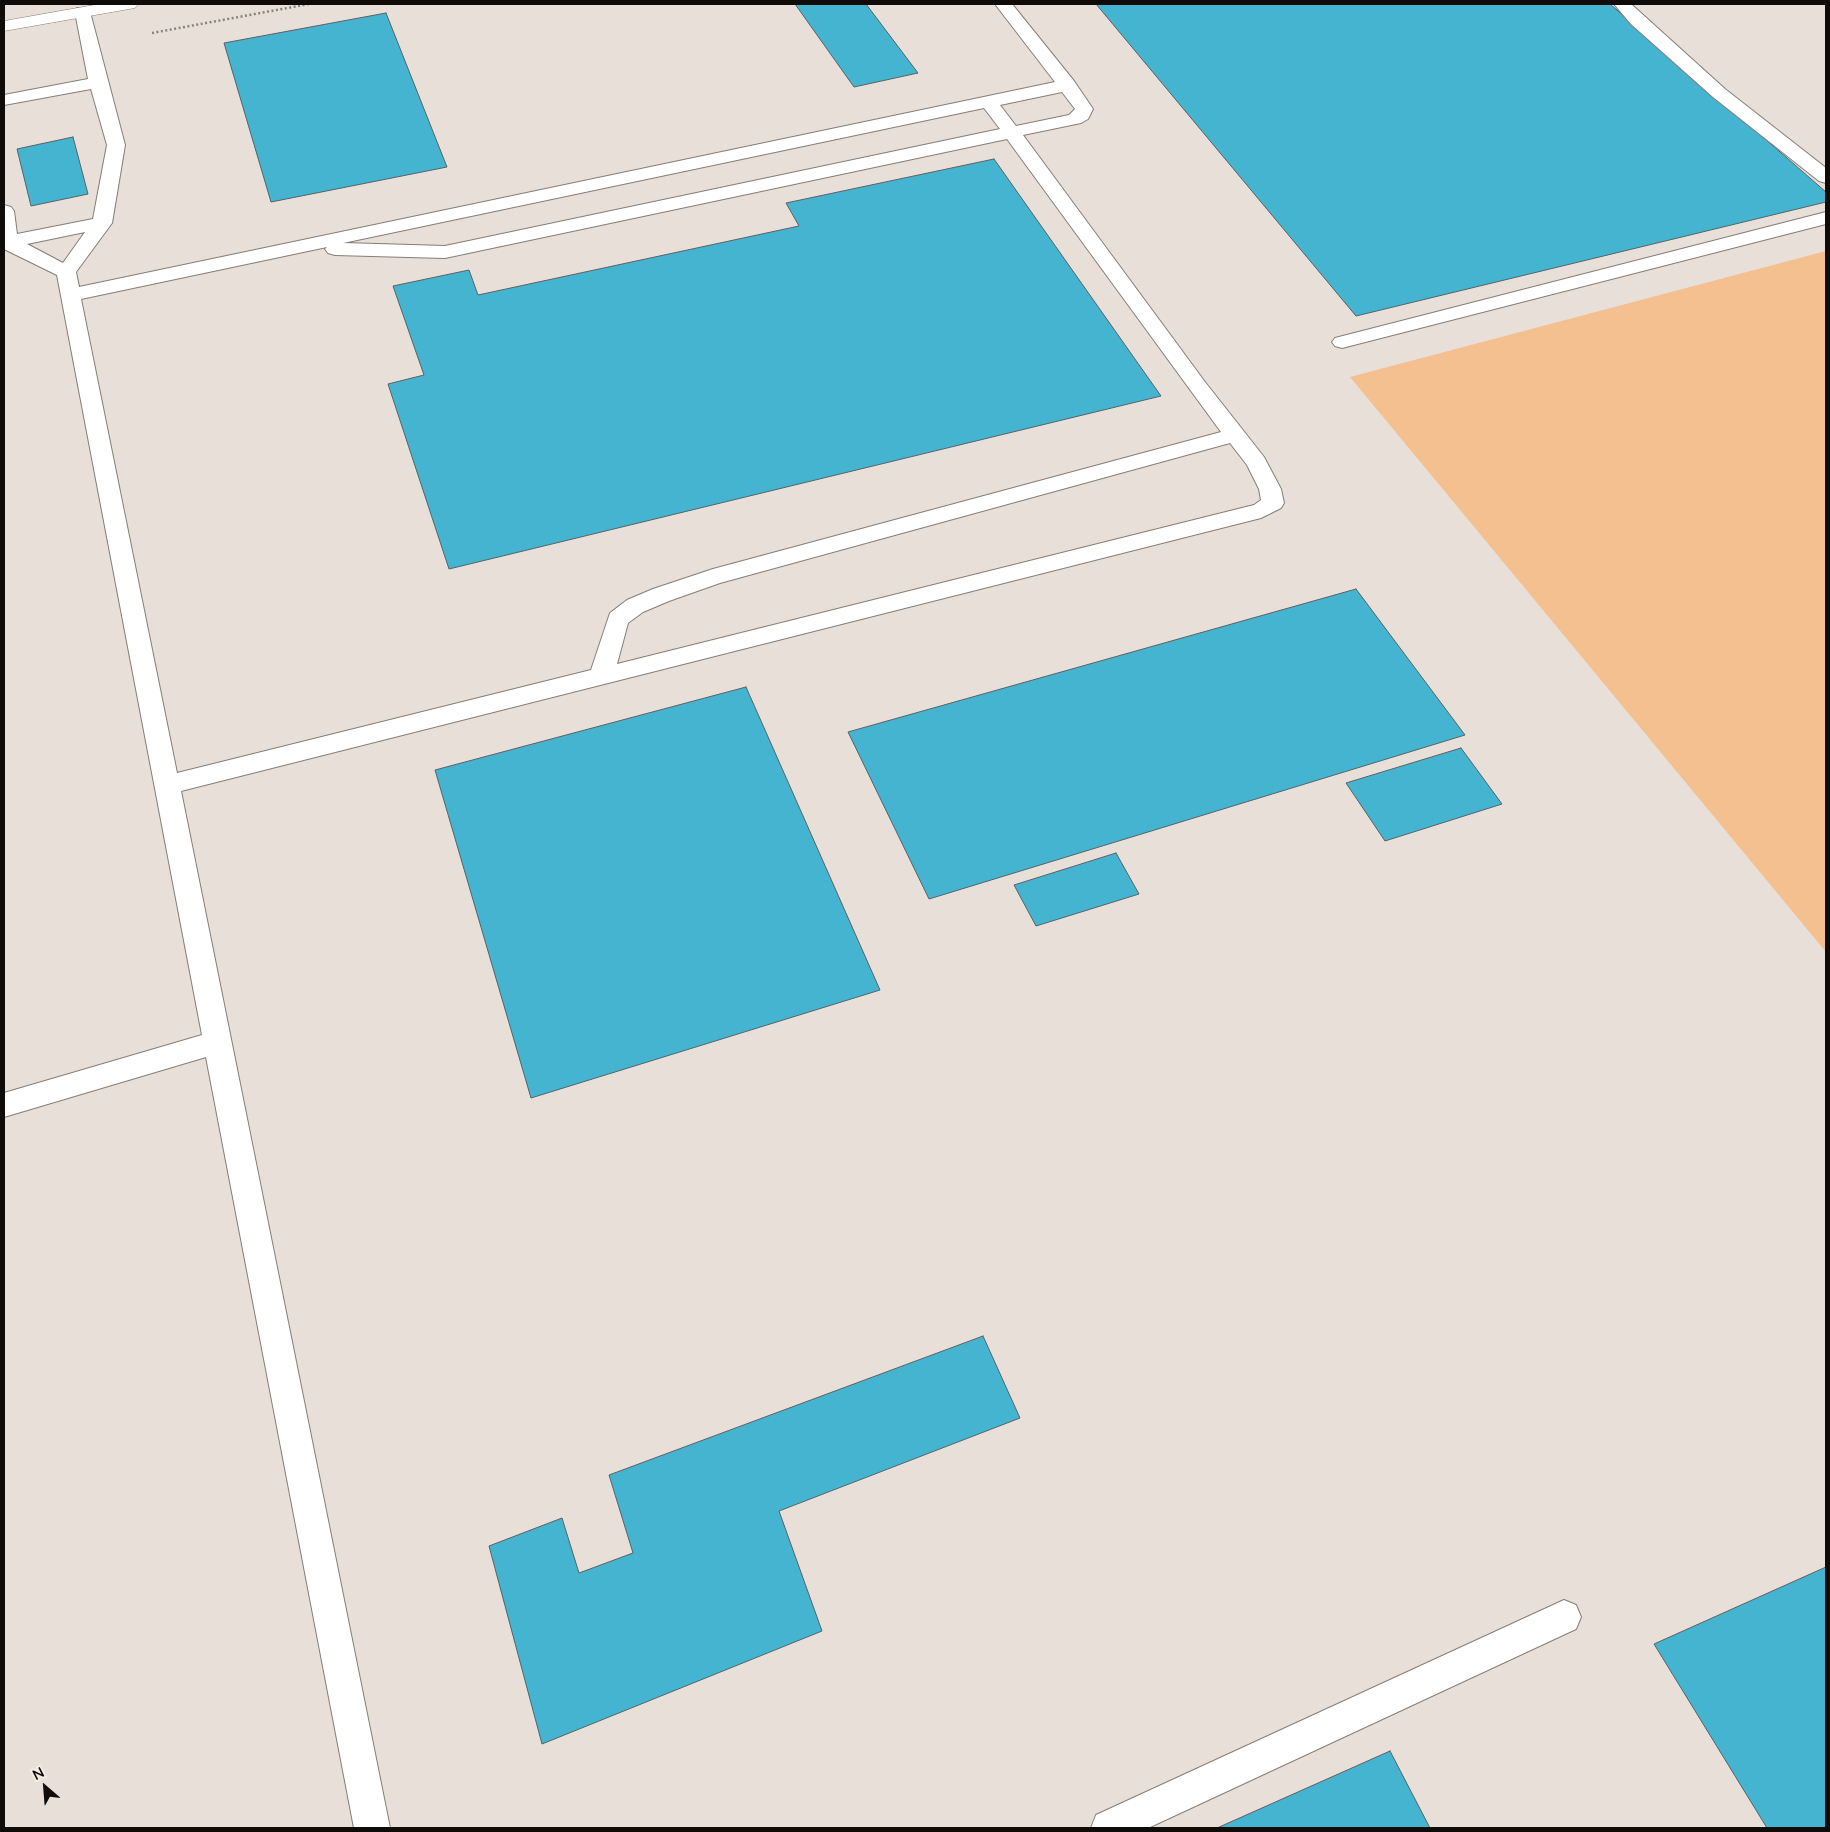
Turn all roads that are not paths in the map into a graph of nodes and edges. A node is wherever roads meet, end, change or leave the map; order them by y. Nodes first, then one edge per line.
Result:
1 (129, 4) edge
2 (1003, 4) edge
3 (1622, 4) edge
4 (83, 12) junction
5 (4, 26) edge
6 (98, 82) junction
7 (1068, 85) junction
8 (4, 100) edge
9 (989, 102) junction
10 (1012, 132) junction
11 (1826, 177) edge
12 (4, 211) edge
13 (1826, 218) edge
14 (102, 223) junction
15 (7, 242) edge
16 (297, 247) junction
17 (66, 272) junction
18 (70, 295) junction
19 (1342, 342) dead end
20 (1235, 435) junction
21 (601, 676) junction
22 (166, 785) junction
23 (217, 1042) junction
24 (4, 1104) edge
25 (1564, 1617) dead end
26 (372, 1828) edge
27 (1109, 1828) edge

1 - 4 street
2 - 7 lane
3 - 11 lane
4 - 5 street
4 - 6 lane
6 - 8 lane
6 - 14 lane
7 - 9 lane
7 - 10 lane
9 - 10 lane
9 - 16 lane
10 - 16 lane
10 - 20 lane
12 - 15 lane
13 - 19 lane
14 - 15 lane
14 - 17 lane
15 - 17 lane
16 - 18 lane
17 - 18 lane
18 - 22 lane
20 - 21 lane
20 - 21 lane
21 - 22 lane
22 - 23 lane
23 - 24 lane
23 - 26 lane
25 - 27 lane

